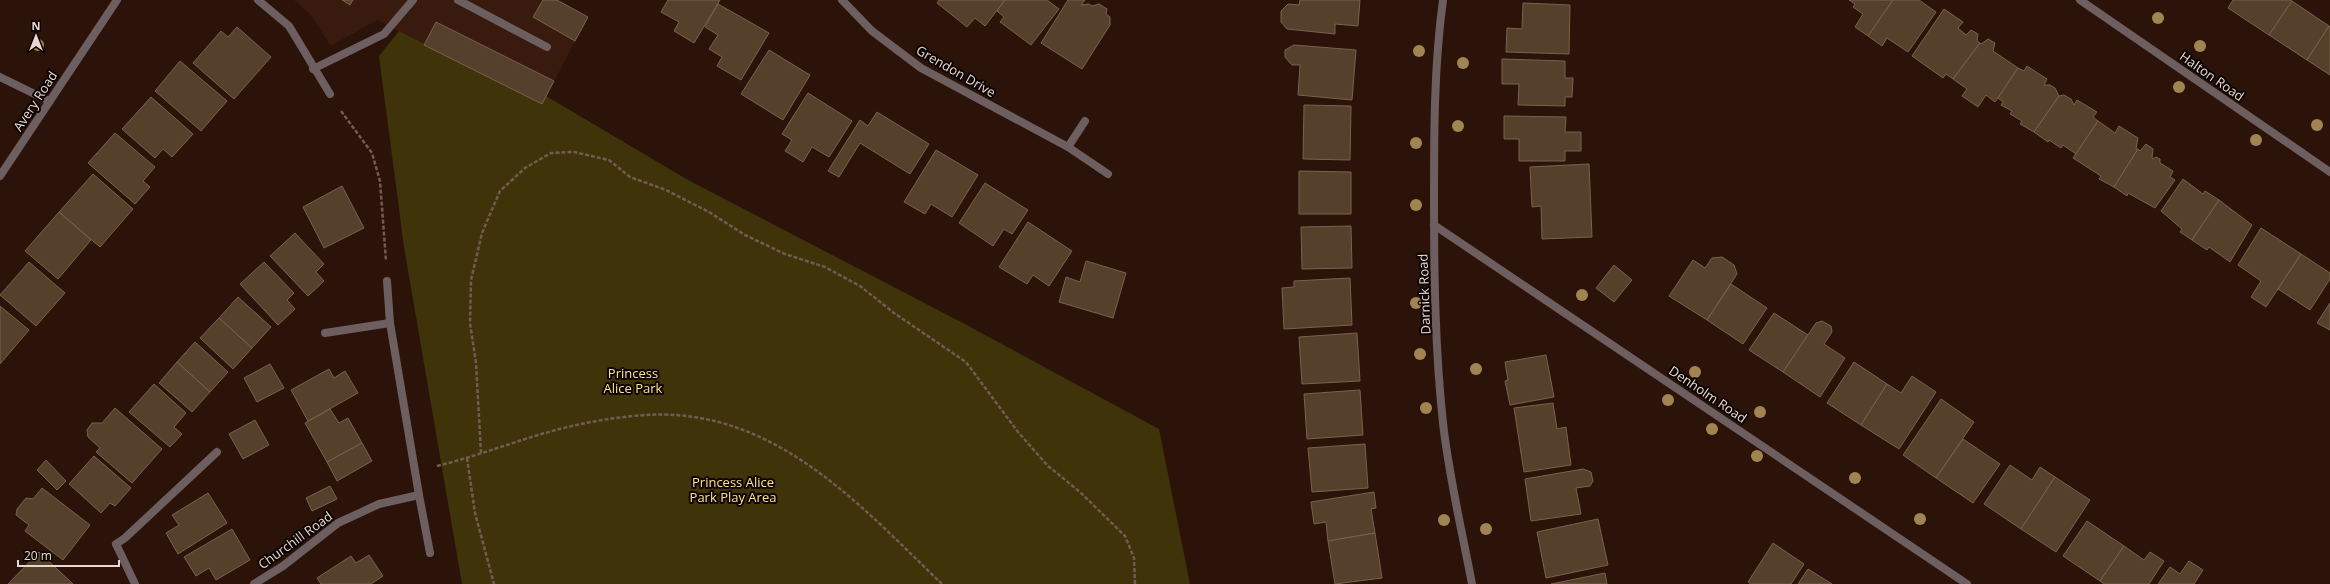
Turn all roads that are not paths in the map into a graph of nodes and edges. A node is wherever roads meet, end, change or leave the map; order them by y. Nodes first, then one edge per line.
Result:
1 (117, 0) edge
2 (258, 0) edge
3 (413, 0) edge
4 (458, 0) edge
5 (842, 0) edge
6 (1443, 0) edge
7 (2080, 0) edge
8 (547, 47) dead end
9 (313, 69) junction
10 (0, 77) edge
11 (330, 94) road end
12 (49, 101) junction
13 (1085, 121) dead end
14 (1068, 147) junction
15 (2330, 172) edge
16 (1108, 174) dead end
17 (0, 176) edge
18 (1434, 225) junction
19 (387, 281) road end
20 (390, 323) junction
21 (325, 333) dead end
22 (217, 452) dead end
23 (419, 495) junction
24 (430, 553) dead end
25 (135, 584) edge
26 (254, 584) edge
27 (1472, 584) edge
28 (1968, 584) edge

1 - 12 street, Avery Road
2 - 9 street
3 - 9 street
4 - 8 street
5 - 14 street, Grendon Drive
6 - 18 street, Darnick Road
7 - 15 street, Halton Road
9 - 11 street
10 - 12 street
12 - 17 street, Avery Road
13 - 14 street
14 - 16 street, Grendon Drive
18 - 27 street, Darnick Road
18 - 28 street, Denholm Road
19 - 20 street
20 - 21 street
20 - 23 street
22 - 25 street
23 - 24 street
23 - 26 street, Churchill Road

